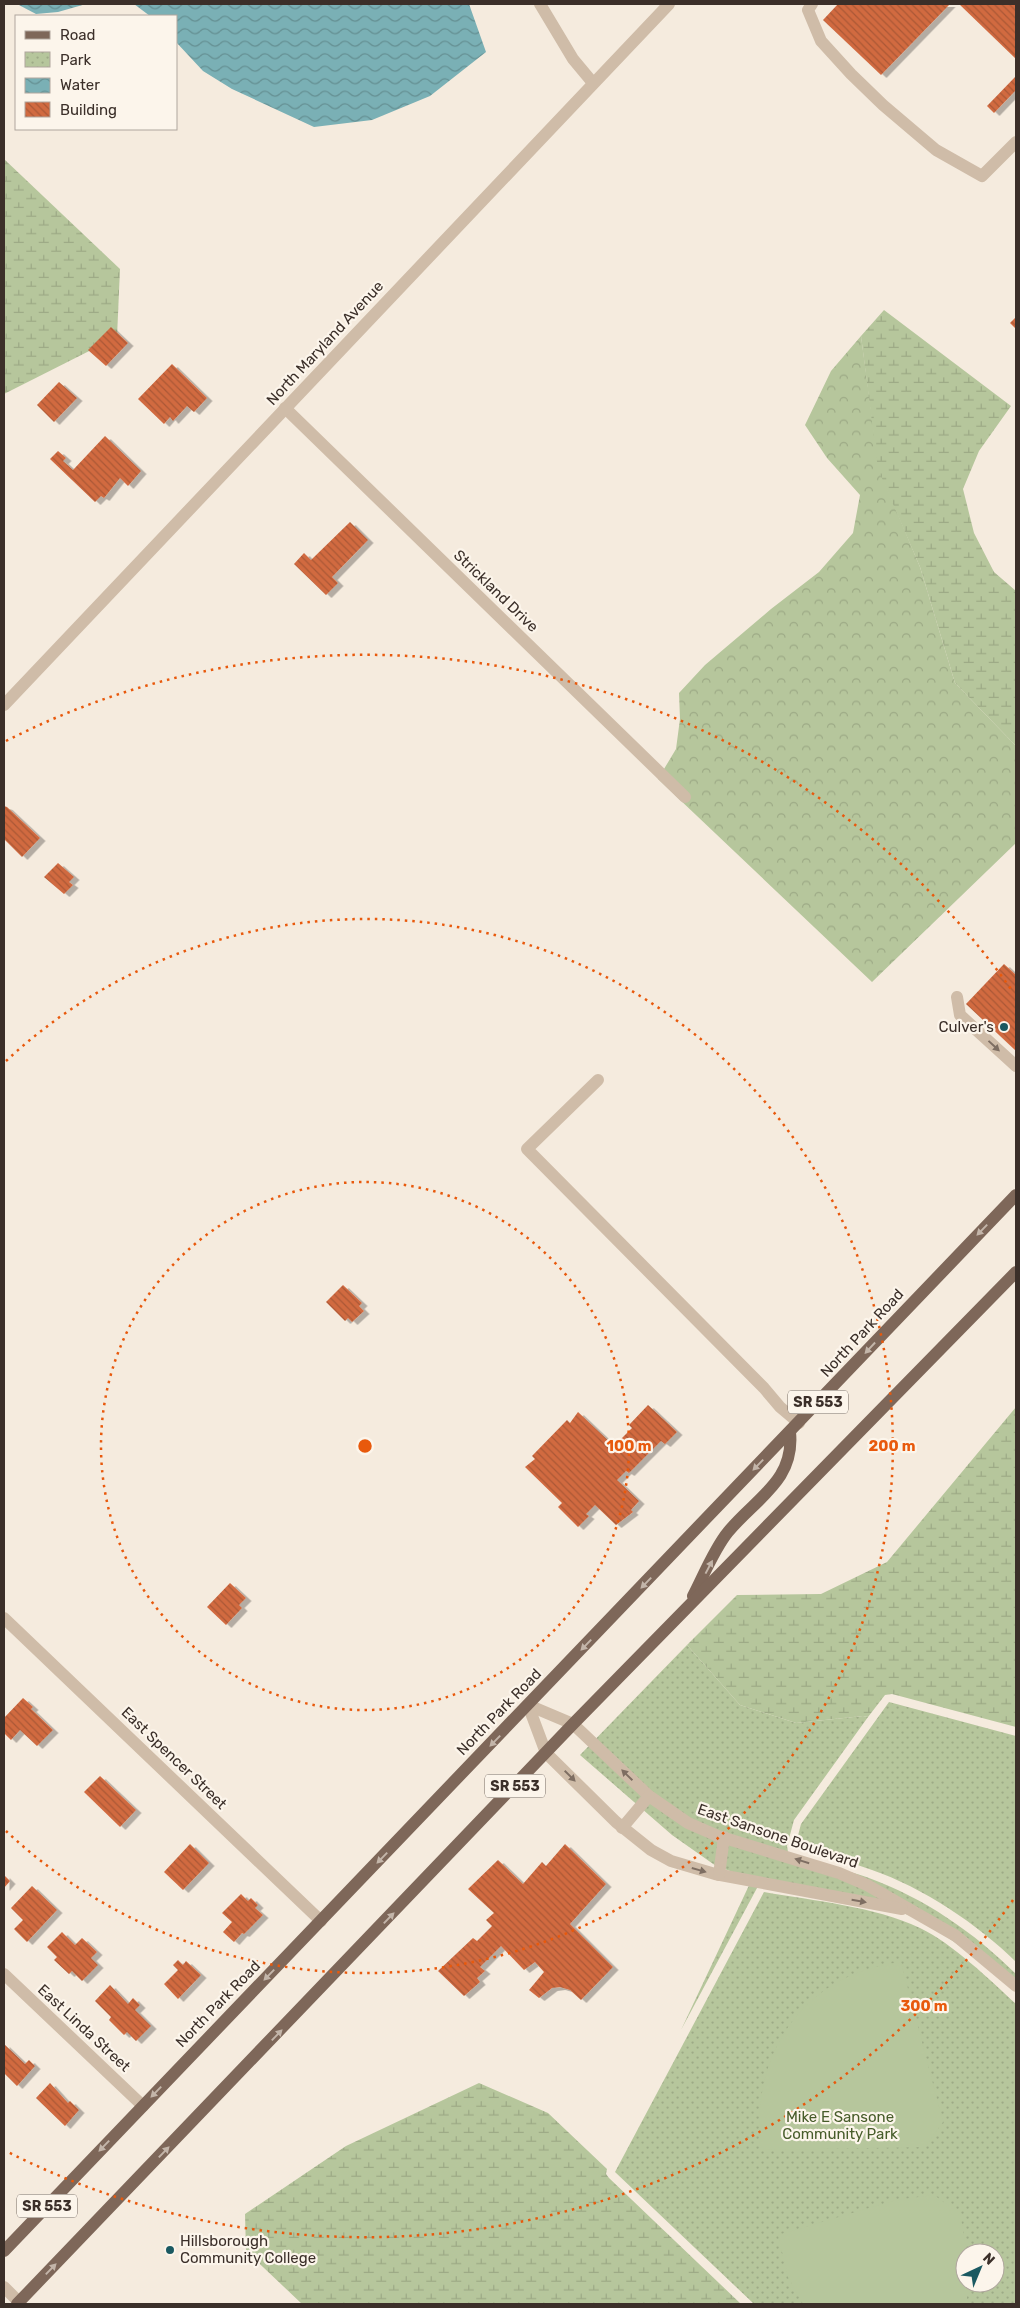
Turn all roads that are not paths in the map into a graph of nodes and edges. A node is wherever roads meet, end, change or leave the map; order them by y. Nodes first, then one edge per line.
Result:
1 (540, 4) edge
2 (669, 4) edge
3 (812, 4) edge
4 (593, 83) junction
5 (1016, 142) edge
6 (286, 408) junction
7 (4, 705) edge
8 (685, 797) dead end
9 (957, 997) dead end
10 (1016, 1066) edge
11 (598, 1080) dead end
12 (1016, 1195) edge
13 (1016, 1272) edge
14 (794, 1427) junction
15 (686, 1610) junction
16 (4, 1618) edge
17 (528, 1706) junction
18 (573, 1724) junction
19 (546, 1753) junction
20 (649, 1796) junction
21 (622, 1828) junction
22 (724, 1837) junction
23 (719, 1875) junction
24 (910, 1910) junction
25 (321, 1921) junction
26 (4, 1974) edge
27 (1016, 1986) edge
28 (143, 2106) junction
29 (4, 2251) edge
30 (4, 2287) edge
31 (18, 2303) edge

1 - 4 street
2 - 4 street, North Maryland Avenue
3 - 5 street
4 - 6 street, North Maryland Avenue
6 - 7 street, North Maryland Avenue
6 - 8 street, Strickland Drive
9 -> 10 street
11 - 14 street
12 -> 14 main road, North Park Road / SR 553
13 - 15 main road, SR 553
15 -> 14 main road
14 -> 17 main road, North Park Road / SR 553
15 - 18 main road, SR 553
16 - 25 street, East Spencer Street
17 - 18 street, East Sansone Boulevard
17 - 19 street, East Sansone Boulevard
17 -> 25 main road, North Park Road / SR 553
18 - 19 main road, SR 553
20 -> 18 street, East Sansone Boulevard
19 -> 21 street, East Sansone Boulevard
31 -> 19 main road, SR 553
20 - 21 street
20 - 22 street, East Sansone Boulevard
21 -> 23 street, East Sansone Boulevard
22 - 23 street
24 -> 22 street, East Sansone Boulevard
23 -> 24 street, East Sansone Boulevard
24 - 27 street, East Sansone Boulevard
25 -> 28 main road, North Park Road / SR 553
26 - 28 street, East Linda Street
28 -> 29 main road, North Park Road / SR 553
30 - 31 street

